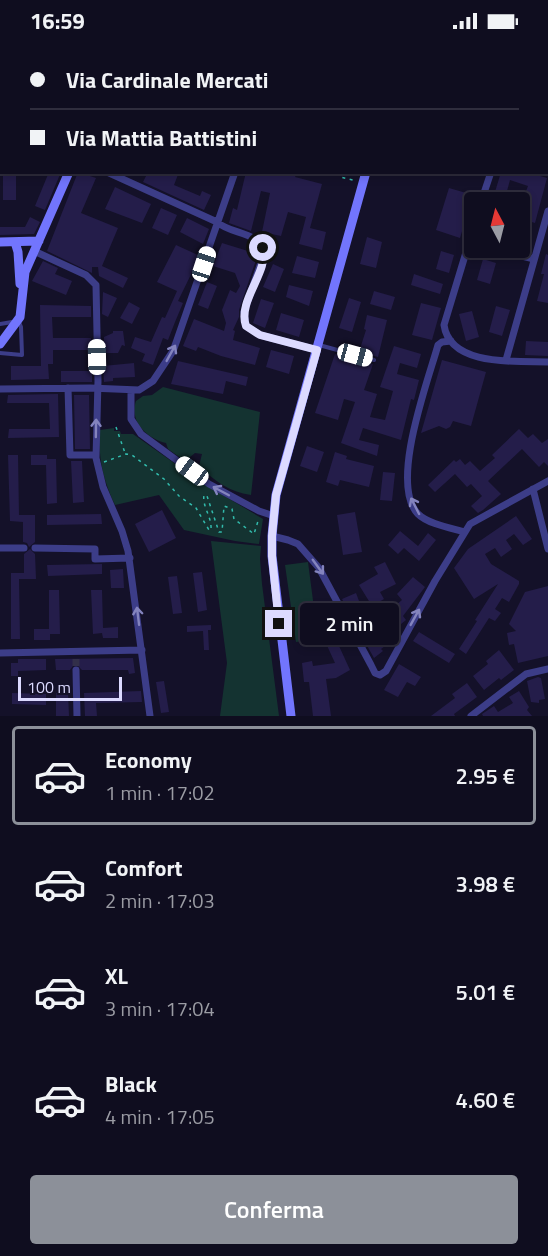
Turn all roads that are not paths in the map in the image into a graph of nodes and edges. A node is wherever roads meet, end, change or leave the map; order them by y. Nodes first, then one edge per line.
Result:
1 (68, 174) edge
2 (111, 174) edge
3 (234, 174) edge
4 (365, 174) edge
5 (490, 174) edge
6 (485, 192) edge
7 (548, 211) edge
8 (218, 222) junction
9 (39, 241) junction
10 (0, 242) edge
11 (15, 242) junction
12 (34, 251) junction
13 (466, 258) edge
14 (530, 258) edge
15 (534, 259) junction
16 (22, 293) junction
17 (18, 321) junction
18 (0, 324) edge
19 (451, 341) junction
20 (0, 344) edge
21 (317, 348) junction
22 (0, 353) edge
23 (374, 360) dead end
24 (506, 360) junction
25 (548, 362) edge
26 (68, 388) junction
27 (0, 389) edge
28 (97, 389) junction
29 (131, 390) junction
30 (96, 458) junction
31 (548, 482) edge
32 (533, 489) junction
33 (274, 516) junction
34 (465, 532) junction
35 (272, 536) junction
36 (0, 548) edge
37 (24, 548) dead end
38 (35, 548) dead end
39 (548, 549) edge
40 (130, 558) junction
41 (142, 650) junction
42 (0, 653) edge
43 (548, 669) edge
44 (76, 670) tunnel mouth
45 (77, 716) edge
46 (150, 716) edge
47 (291, 716) edge
48 (471, 716) edge

1 - 9 main road
2 - 8 street
3 - 8 street
4 - 21 main road
5 - 6 street
7 - 15 street
8 - 21 street
29 -> 8 street
9 - 11 main road
9 - 12 main road
10 - 11 main road
11 - 16 main road
12 - 16 main road
12 - 28 street
13 - 19 street
14 - 15 street
15 - 24 street
16 - 17 main road
17 - 18 lane
17 - 20 main road
17 - 22 lane
19 - 24 street
34 -> 19 street
21 - 23 lane
21 - 33 main road
24 - 25 street
26 - 27 street
26 - 28 street
26 - 30 street
28 - 29 street
30 -> 28 street
33 -> 29 street
30 - 40 street
31 - 32 street
32 - 34 street
32 - 39 street
33 - 35 main road
35 -> 34 street
35 - 47 main road
36 - 37 street
38 - 40 street
41 -> 40 street
41 - 42 street
41 - 46 street
43 - 48 street
44 - 45 street

